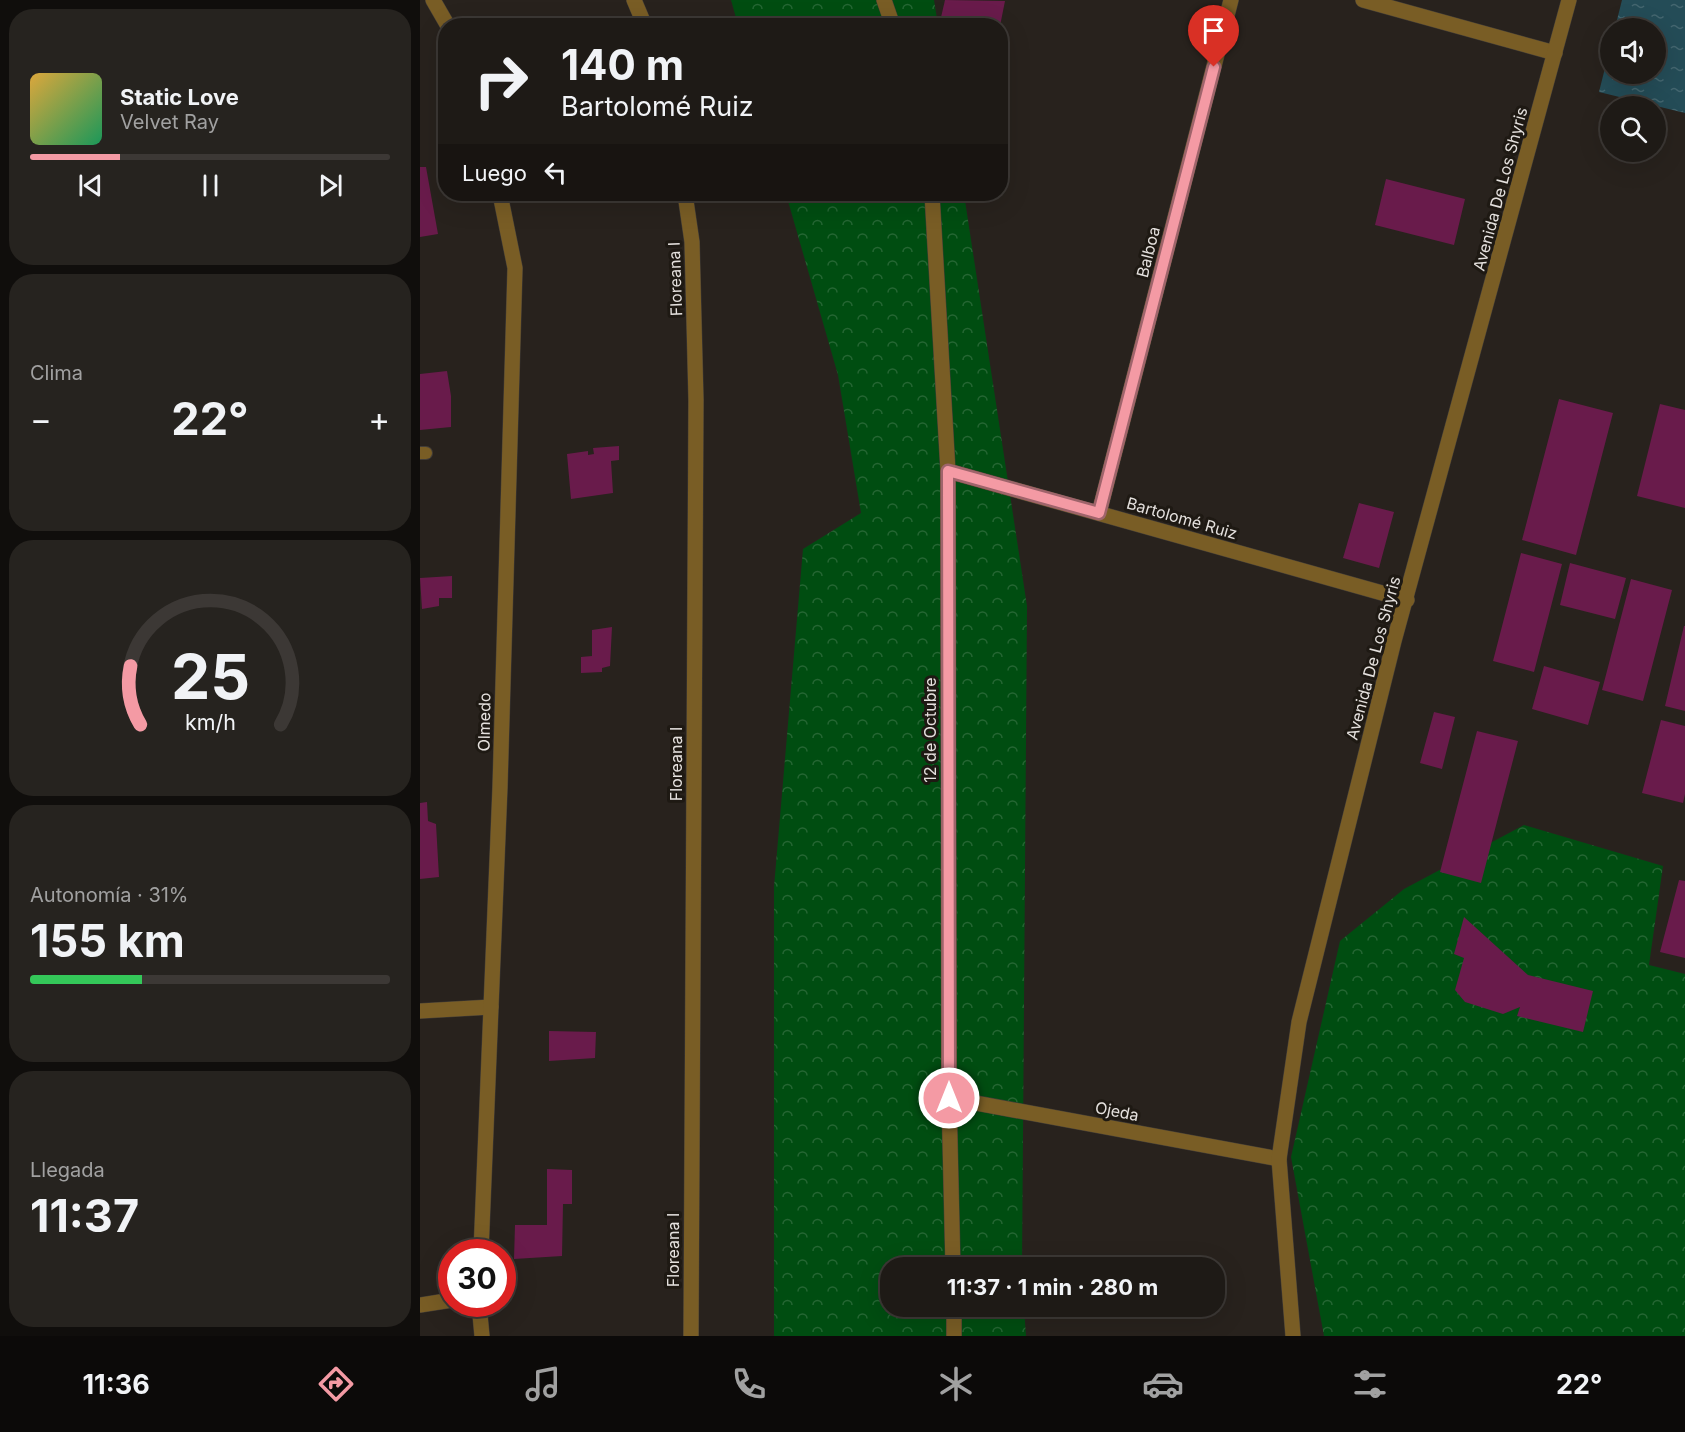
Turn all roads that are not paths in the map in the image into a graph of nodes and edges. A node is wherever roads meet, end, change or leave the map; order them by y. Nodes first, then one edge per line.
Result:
1 (433, 0) edge
2 (634, 0) edge
3 (884, 0) edge
4 (1231, 0) edge
5 (1363, 0) edge
6 (1569, 0) edge
7 (443, 18) edge
8 (642, 18) edge
9 (890, 18) edge
10 (1555, 53) junction
11 (501, 201) edge
12 (687, 201) edge
13 (932, 201) edge
14 (948, 471) junction
15 (1099, 513) junction
16 (1407, 600) junction
17 (491, 1007) junction
18 (420, 1011) edge
19 (949, 1098) junction
20 (1279, 1160) junction
21 (482, 1239) edge
22 (953, 1257) edge
23 (438, 1302) edge
24 (420, 1305) edge
25 (481, 1317) edge
26 (954, 1317) edge
27 (482, 1336) edge
28 (691, 1336) edge
29 (954, 1336) edge
30 (1293, 1336) edge

1 - 7 street
2 - 8 street
3 - 9 street
4 - 15 street, Balboa
5 - 10 street
6 - 10 street, Avenida De Los Shyris
10 - 16 street, Avenida De Los Shyris
11 - 17 street, Olmedo
12 - 28 street, Floreana I
13 - 14 street, 12 de Octubre
14 - 15 street, Bartolomé Ruiz
14 - 19 street, 12 de Octubre
15 - 16 street, Bartolomé Ruiz
16 - 20 street, Avenida De Los Shyris
17 - 18 street
17 - 21 street, Olmedo
19 - 20 street, Ojeda
19 - 22 street, 12 de Octubre
20 - 30 street, Avenida De Los Shyris
23 - 24 street
25 - 27 street
26 - 29 street

